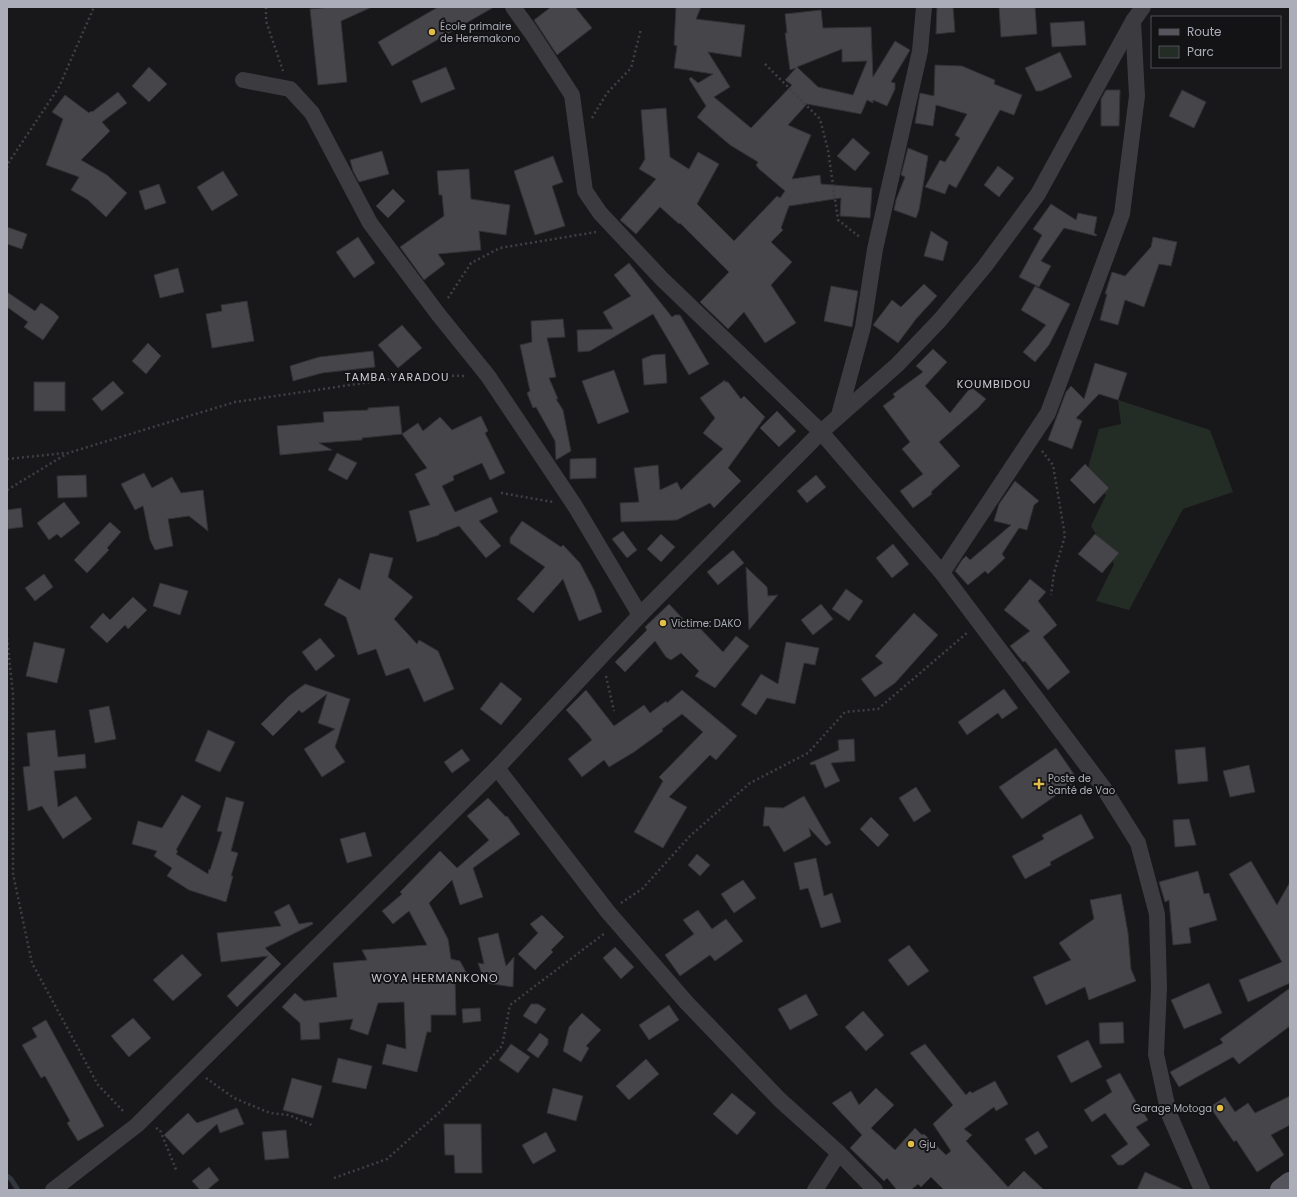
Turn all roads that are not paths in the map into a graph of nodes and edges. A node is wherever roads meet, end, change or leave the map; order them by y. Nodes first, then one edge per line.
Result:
1 (513, 7) edge
2 (924, 7) edge
3 (1143, 7) edge
4 (1133, 21) junction
5 (243, 80) dead end
6 (839, 415) junction
7 (821, 432) junction
8 (942, 573) junction
9 (640, 615) junction
10 (497, 768) junction
11 (839, 1153) junction
12 (1290, 1183) edge
13 (53, 1190) edge
14 (815, 1190) edge
15 (875, 1190) edge
16 (1202, 1190) edge
17 (1281, 1190) edge

1 - 7 street
2 - 6 street
3 - 4 street
4 - 6 street
4 - 8 street
5 - 9 street
6 - 7 street
7 - 8 street
7 - 9 street
8 - 16 street
9 - 10 street
10 - 11 street
10 - 13 street
11 - 14 street
11 - 15 street
12 - 17 main road

